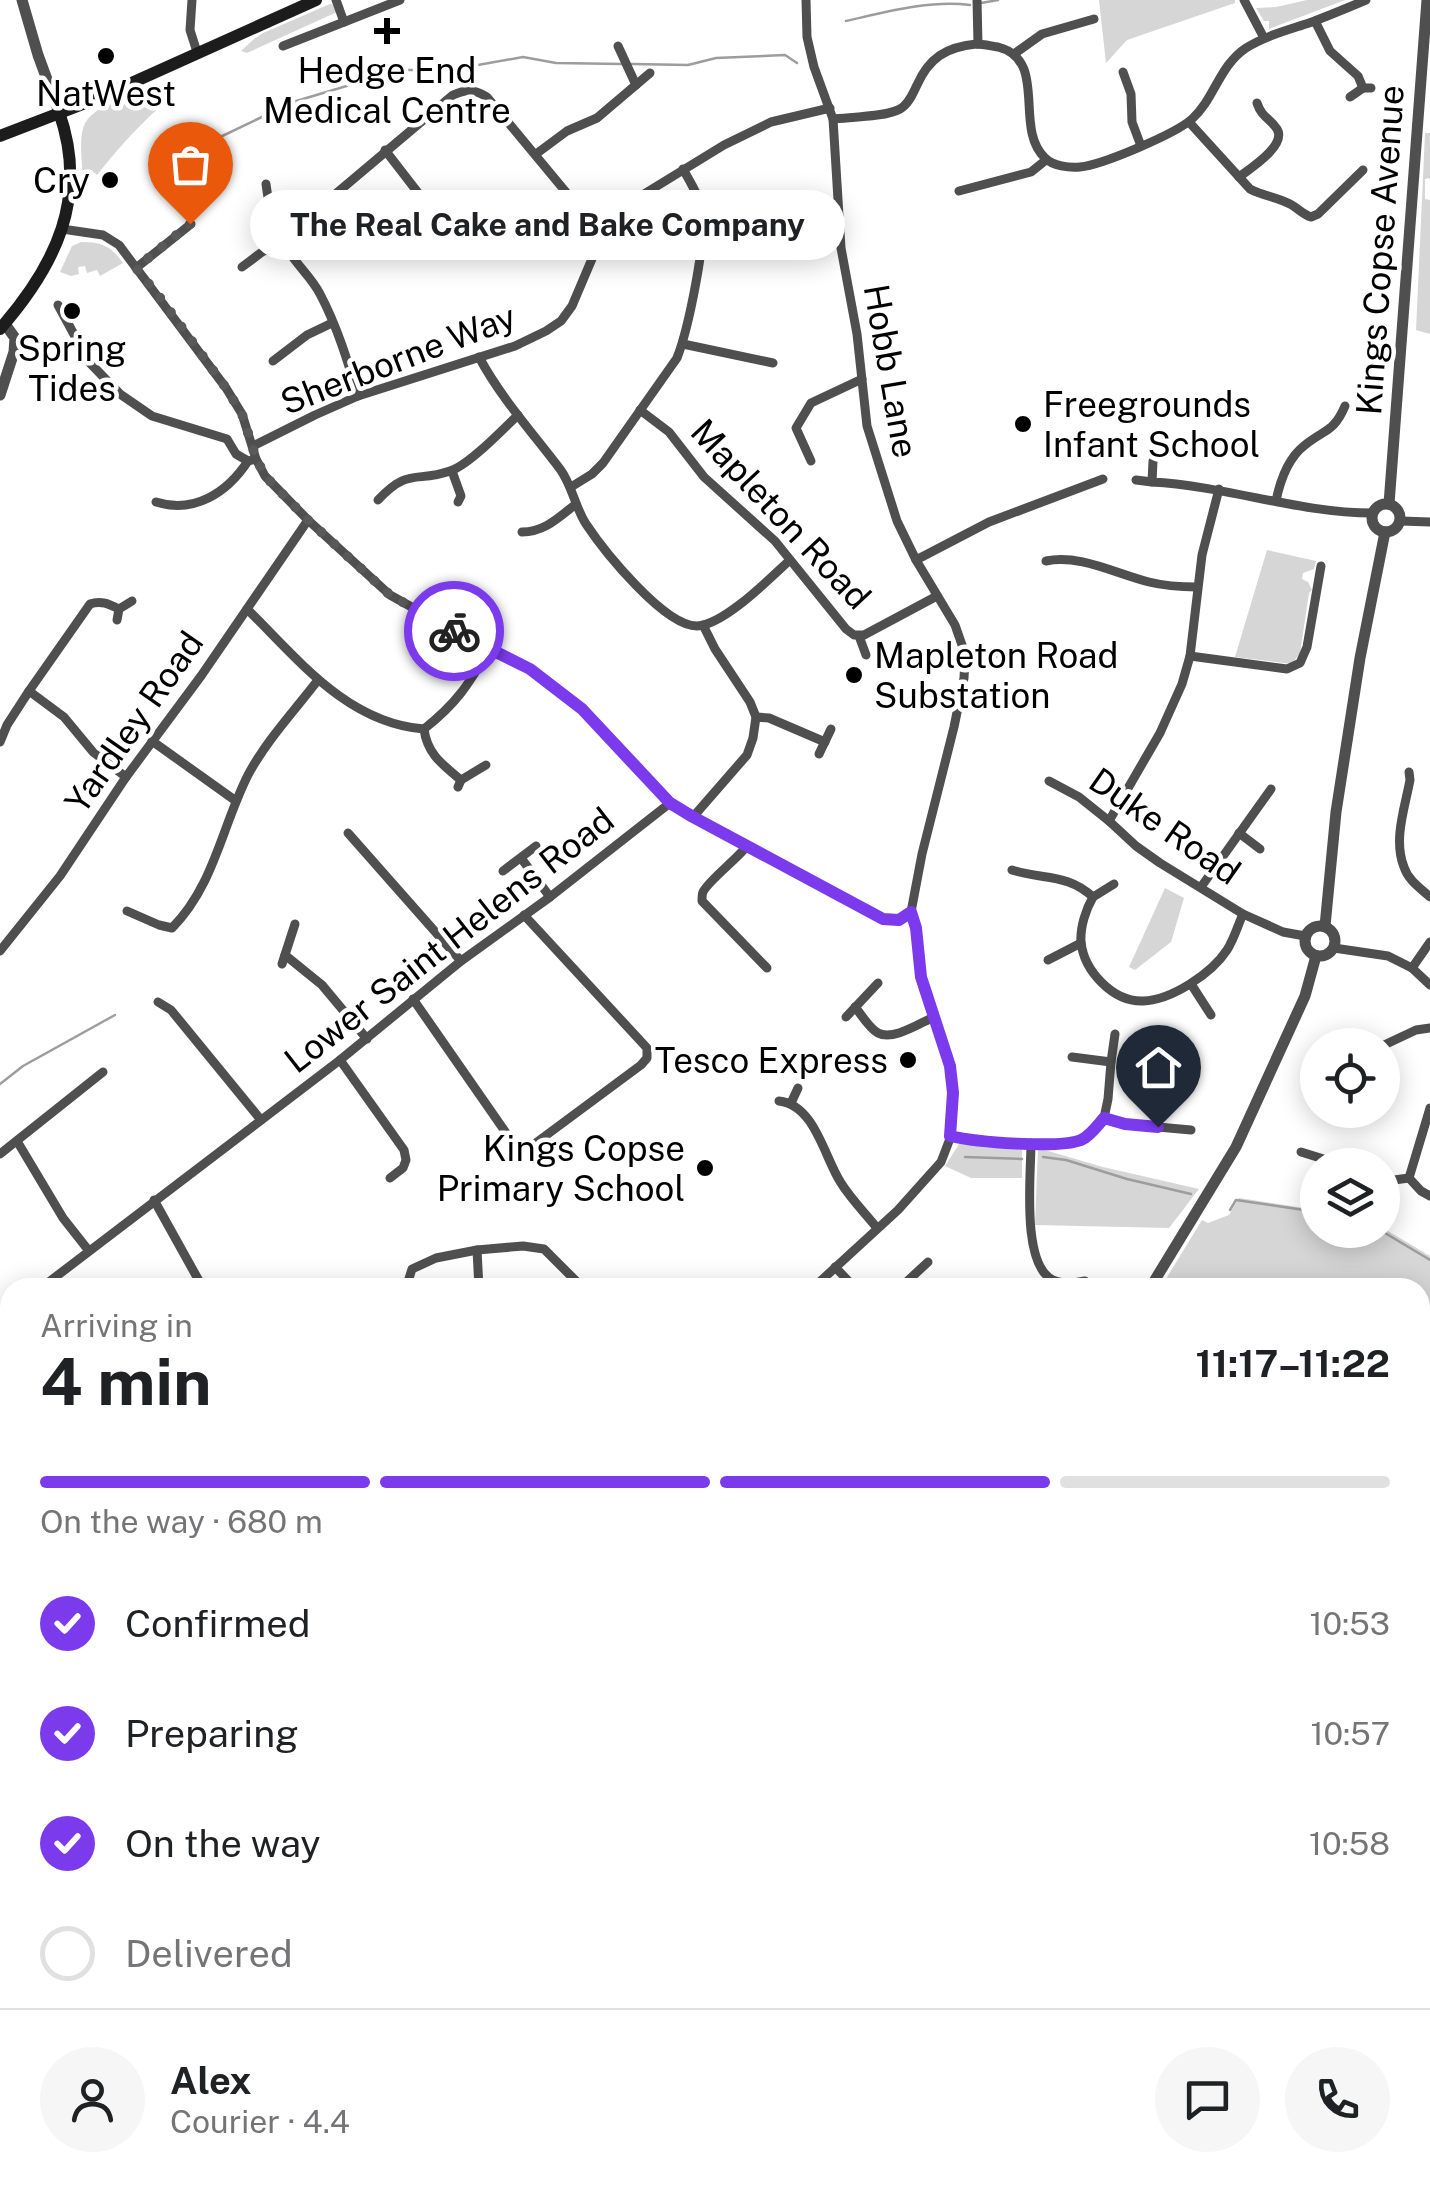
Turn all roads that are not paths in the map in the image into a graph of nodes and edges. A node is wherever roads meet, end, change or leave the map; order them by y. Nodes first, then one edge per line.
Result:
1 (22, 0) edge
2 (192, 0) edge
3 (316, 0) edge
4 (336, 0) edge
5 (397, 0) edge
6 (806, 0) edge
7 (977, 0) edge
8 (1244, 0) edge
9 (1366, 0) edge
10 (1427, 0) edge
11 (1315, 21) junction
12 (344, 22) junction
13 (1087, 25) dead end
14 (1264, 38) junction
15 (978, 44) junction
16 (283, 46) dead end
17 (622, 48) dead end
18 (197, 52) junction
19 (1014, 54) junction
20 (650, 72) dead end
21 (1123, 72) dead end
22 (636, 85) junction
23 (1350, 98) dead end
24 (1257, 102) dead end
25 (60, 112) junction
26 (831, 113) junction
27 (1189, 122) junction
28 (0, 136) edge
29 (1141, 146) junction
30 (386, 150) junction
31 (536, 154) junction
32 (1046, 160) junction
33 (683, 169) junction
34 (1355, 173) dead end
35 (1239, 178) junction
36 (266, 184) dead end
37 (960, 192) dead end
38 (190, 224) dead end
39 (62, 229) junction
40 (277, 230) junction
41 (606, 233) junction
42 (283, 241) junction
43 (457, 248) dead end
44 (242, 267) dead end
45 (136, 268) junction
46 (58, 305) dead end
47 (332, 323) junction
48 (2, 327) edge
49 (682, 344) junction
50 (479, 357) junction
51 (273, 361) dead end
52 (773, 363) dead end
53 (862, 379) junction
54 (0, 395) edge
55 (358, 396) junction
56 (1346, 406) dead end
57 (640, 410) junction
58 (518, 415) junction
59 (253, 446) junction
60 (252, 460) junction
61 (811, 461) dead end
62 (1153, 461) dead end
63 (452, 471) junction
64 (1103, 479) dead end
65 (1136, 480) dead end
66 (1152, 482) junction
67 (570, 488) junction
68 (1219, 489) junction
69 (378, 500) dead end
70 (458, 502) dead end
71 (1276, 502) junction
72 (576, 504) junction
73 (1390, 504) junction
74 (160, 506) dead end
75 (1373, 513) junction
76 (308, 520) junction
77 (1400, 521) junction
78 (1430, 522) edge
79 (1385, 532) junction
80 (529, 535) dead end
81 (790, 560) junction
82 (916, 560) junction
83 (1046, 562) dead end
84 (1321, 566) dead end
85 (1306, 576) dead end
86 (1318, 578) junction
87 (1198, 587) junction
88 (938, 596) junction
89 (132, 601) dead end
90 (247, 608) junction
91 (703, 625) junction
92 (859, 636) junction
93 (489, 650) junction
94 (1021, 651) dead end
95 (964, 653) junction
96 (866, 655) dead end
97 (1190, 656) junction
98 (318, 680) junction
99 (29, 692) junction
100 (756, 717) junction
101 (424, 729) junction
102 (831, 729) dead end
103 (152, 741) junction
104 (0, 742) edge
105 (825, 742) junction
106 (819, 754) dead end
107 (486, 765) dead end
108 (1409, 772) dead end
109 (126, 777) junction
110 (1050, 781) dead end
111 (1271, 789) dead end
112 (236, 802) junction
113 (670, 803) junction
114 (693, 817) junction
115 (1109, 820) junction
116 (348, 833) dead end
117 (1239, 833) junction
118 (536, 846) dead end
119 (747, 846) junction
120 (1260, 849) dead end
121 (521, 858) junction
122 (1012, 870) dead end
123 (504, 871) dead end
124 (1114, 884) dead end
125 (1201, 887) junction
126 (550, 896) junction
127 (1093, 897) junction
128 (1430, 897) edge
129 (127, 912) dead end
130 (911, 912) junction
131 (1242, 914) junction
132 (524, 916) junction
133 (295, 924) dead end
134 (1324, 926) junction
135 (1305, 936) junction
136 (1430, 942) edge
137 (1081, 943) junction
138 (1334, 948) junction
139 (0, 951) edge
140 (1316, 956) junction
141 (1048, 960) dead end
142 (461, 961) junction
143 (763, 966) dead end
144 (1412, 968) junction
145 (878, 983) dead end
146 (1190, 984) junction
147 (1430, 985) edge
148 (413, 999) junction
149 (158, 1002) dead end
150 (855, 1007) junction
151 (1212, 1015) dead end
152 (846, 1017) dead end
153 (934, 1017) junction
154 (1430, 1028) edge
155 (1116, 1034) dead end
156 (367, 1038) junction
157 (1400, 1038) edge
158 (1072, 1057) dead end
159 (340, 1060) junction
160 (1110, 1062) junction
161 (103, 1072) dead end
162 (798, 1088) dead end
163 (780, 1102) dead end
164 (791, 1103) junction
165 (1428, 1113) edge
166 (1104, 1118) junction
167 (260, 1120) junction
168 (1191, 1130) dead end
169 (950, 1136) junction
170 (17, 1141) junction
171 (1031, 1143) junction
172 (0, 1154) edge
173 (390, 1178) dead end
174 (1409, 1178) junction
175 (1400, 1179) edge
176 (1430, 1196) edge
177 (154, 1200) junction
178 (877, 1228) junction
179 (477, 1250) junction
180 (89, 1251) junction
181 (928, 1262) dead end
182 (835, 1267) junction
183 (918, 1272) junction
184 (54, 1278) edge
185 (197, 1278) edge
186 (409, 1278) edge
187 (479, 1278) edge
188 (572, 1278) edge
189 (823, 1278) edge
190 (845, 1278) edge
191 (911, 1278) edge
192 (924, 1278) edge
193 (1046, 1278) edge
194 (1156, 1278) edge

1 - 25 street
2 - 18 street
3 - 18 main road
4 - 12 street
5 - 12 street
6 - 26 street, Hobb Lane
7 - 15 street
8 - 14 street
9 - 11 street
10 - 73 street, Kings Copse Avenue
11 - 14 street
11 - 23 street
12 - 16 street
13 - 19 street
14 - 27 street
15 - 19 street
15 - 26 street, Sherborne Way
17 - 22 street
18 - 25 main road
19 - 32 street
20 - 22 street
21 - 29 street
22 - 31 street
24 - 35 street
25 - 28 main road
25 - 39 main road
26 - 33 street, Sherborne Way
26 - 53 street, Hobb Lane
27 - 29 street
27 - 35 street
29 - 32 street
30 - 31 street
30 - 40 street
30 - 43 street
31 - 41 street
32 - 37 street
33 - 41 street, Sherborne Way
33 - 49 street
34 - 35 street
36 - 40 street
38 - 45 street
39 - 45 street
39 - 48 main road
40 - 42 street
41 - 50 street, Sherborne Way
42 - 44 street
42 - 47 street
45 - 59 street
46 - 60 street
47 - 51 street
47 - 55 street
48 - 54 street
49 - 52 street
49 - 57 street
50 - 55 street, Sherborne Way
50 - 58 street
53 - 61 street
53 - 82 street, Hobb Lane
55 - 59 street, Sherborne Way
56 - 71 street
57 - 67 street
57 - 81 street, Mapleton Road
58 - 63 street
58 - 67 street
59 - 60 street
60 - 74 street
60 - 76 street
62 - 66 street
63 - 69 street
63 - 70 street
64 - 82 street
65 - 66 street
66 - 68 street
67 - 72 street
68 - 71 street
68 - 87 street
71 - 75 street
72 - 80 street
72 - 91 street
73 - 75 street
73 - 77 street
75 - 79 street
76 - 90 street, Yardley Road
76 - 93 street
77 - 78 street
77 - 79 street
79 - 134 street
81 - 91 street
81 - 92 street, Mapleton Road
82 - 88 street, Hobb Lane
83 - 87 street
84 - 86 street
85 - 86 street
86 - 97 street
87 - 97 street
88 - 92 street, Mapleton Road
88 - 95 street, Hobb Lane
89 - 99 street
90 - 98 street
90 - 103 street, Yardley Road
91 - 100 street
92 - 96 street
93 - 101 street
93 - 113 street
94 - 95 street
95 - 130 street, Hobb Lane
97 - 115 street
98 - 101 street
98 - 112 street
99 - 104 street
99 - 109 street
100 - 105 street
100 - 114 street
101 - 107 street
102 - 105 street
103 - 109 street, Yardley Road
103 - 112 street
105 - 106 street
108 - 128 street
109 - 139 street, Yardley Road
110 - 115 street, Duke Road
111 - 117 street
112 - 129 street
113 - 114 street
113 - 126 street, Lower Saint Helens Road
114 - 119 street
115 - 125 street, Duke Road
116 - 142 street
117 - 120 street
117 - 125 street
118 - 121 street
119 - 130 street
119 - 143 street
121 - 123 street
121 - 126 street
122 - 127 street
124 - 127 street
125 - 131 street, Duke Road
126 - 132 street, Lower Saint Helens Road
127 - 137 street
130 - 153 street
131 - 135 street, Duke Road
131 - 146 street
132 - 142 street, Lower Saint Helens Road
132 - 148 street
133 - 156 street
134 - 135 street
134 - 138 street
135 - 140 street
136 - 144 street
137 - 141 street
137 - 146 street
138 - 140 street
138 - 144 street
140 - 194 street
142 - 148 street, Lower Saint Helens Road
144 - 147 street
145 - 150 street
146 - 151 street
148 - 156 street, Lower Saint Helens Road
149 - 167 street
150 - 152 street
150 - 153 street
153 - 169 street
154 - 157 street
155 - 160 street
156 - 159 street, Lower Saint Helens Road
158 - 160 street
159 - 167 street, Lower Saint Helens Road
159 - 173 street
160 - 166 street
161 - 170 street
162 - 164 street
163 - 164 street
164 - 178 street
165 - 174 street
166 - 168 street
166 - 171 street
167 - 177 street, Lower Saint Helens Road
169 - 171 street
169 - 178 street
170 - 172 street
170 - 180 street
171 - 193 street
174 - 175 street
174 - 176 street
177 - 180 street, Lower Saint Helens Road
177 - 185 street
178 - 182 street
179 - 186 street
179 - 187 street
179 - 188 street
180 - 184 street, Lower Saint Helens Road
181 - 183 street
182 - 189 street
182 - 190 street
183 - 191 street
183 - 192 street

